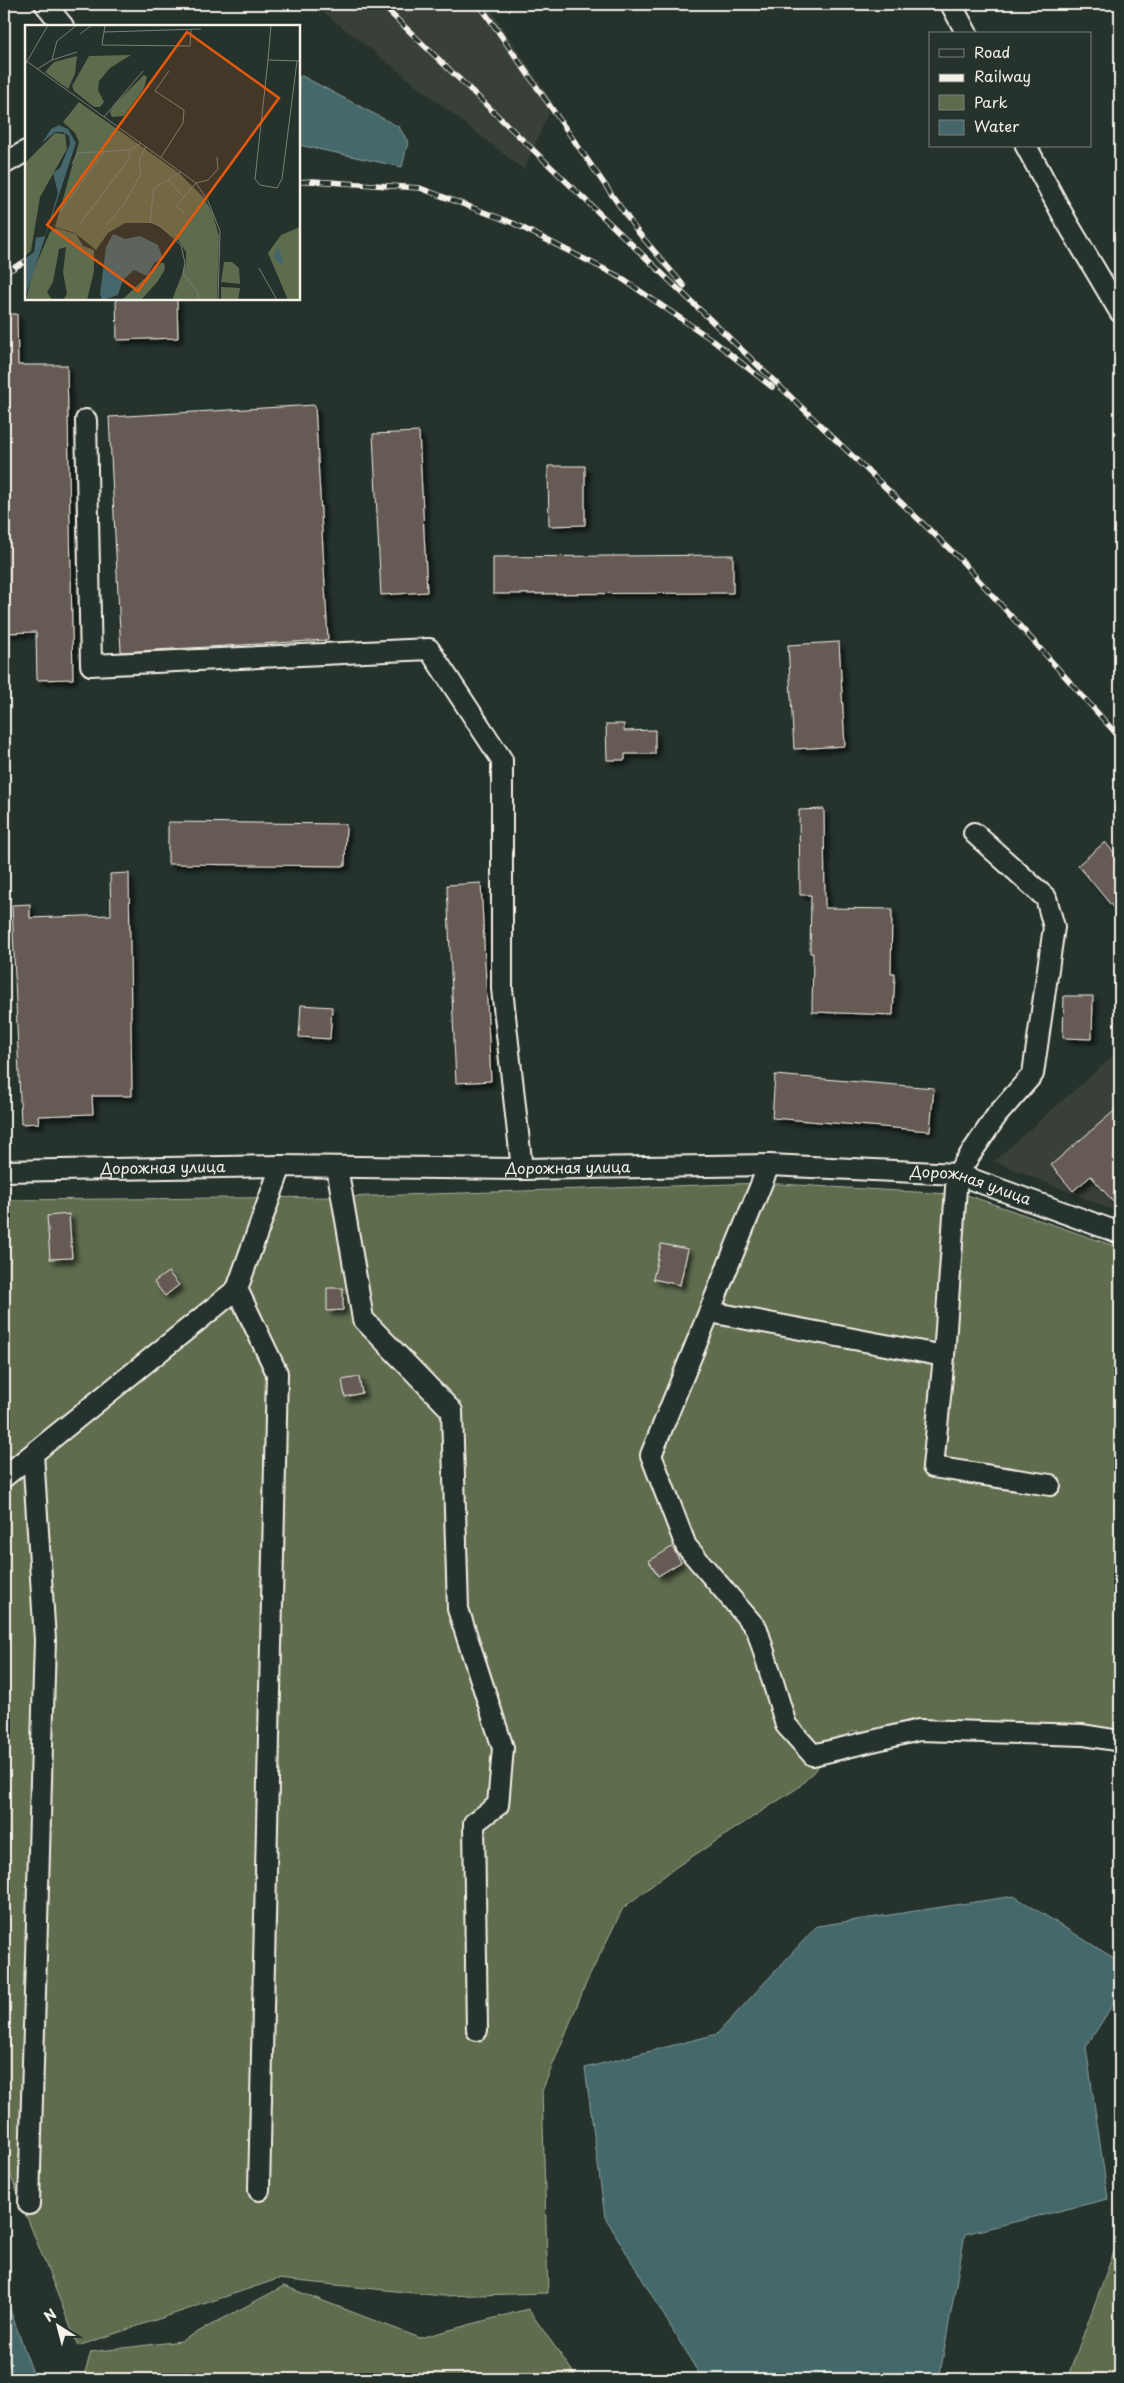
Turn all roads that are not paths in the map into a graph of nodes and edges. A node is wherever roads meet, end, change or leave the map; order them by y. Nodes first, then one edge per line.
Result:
1 (45, 4) edge
2 (951, 4) edge
3 (62, 25) edge
4 (966, 32) edge
5 (1027, 148) edge
6 (25, 152) edge
7 (4, 164) edge
8 (1120, 312) edge
9 (86, 420) dead end
10 (974, 833) dead end
11 (769, 1165) junction
12 (281, 1166) junction
13 (337, 1167) junction
14 (522, 1169) junction
15 (4, 1171) edge
16 (957, 1174) junction
17 (1120, 1233) edge
18 (237, 1289) junction
19 (710, 1312) junction
20 (944, 1356) junction
21 (33, 1454) junction
22 (4, 1477) edge
23 (1050, 1485) dead end
24 (1120, 1741) edge
25 (477, 2030) dead end
26 (259, 2190) dead end
27 (29, 2204) dead end

1 - 3 street
2 - 4 street
5 - 8 street
6 - 7 street
9 - 14 street
10 - 16 street
11 - 14 street, Дорожная улица
11 - 16 street, Дорожная улица
11 - 19 street
12 - 13 street, Дорожная улица
12 - 15 street, Дорожная улица
12 - 18 street
13 - 14 street, Дорожная улица
13 - 25 street
16 - 17 street, Дорожная улица
16 - 20 street
18 - 21 street
18 - 26 street
19 - 20 street
19 - 24 street
20 - 23 street
21 - 22 street
21 - 27 street

